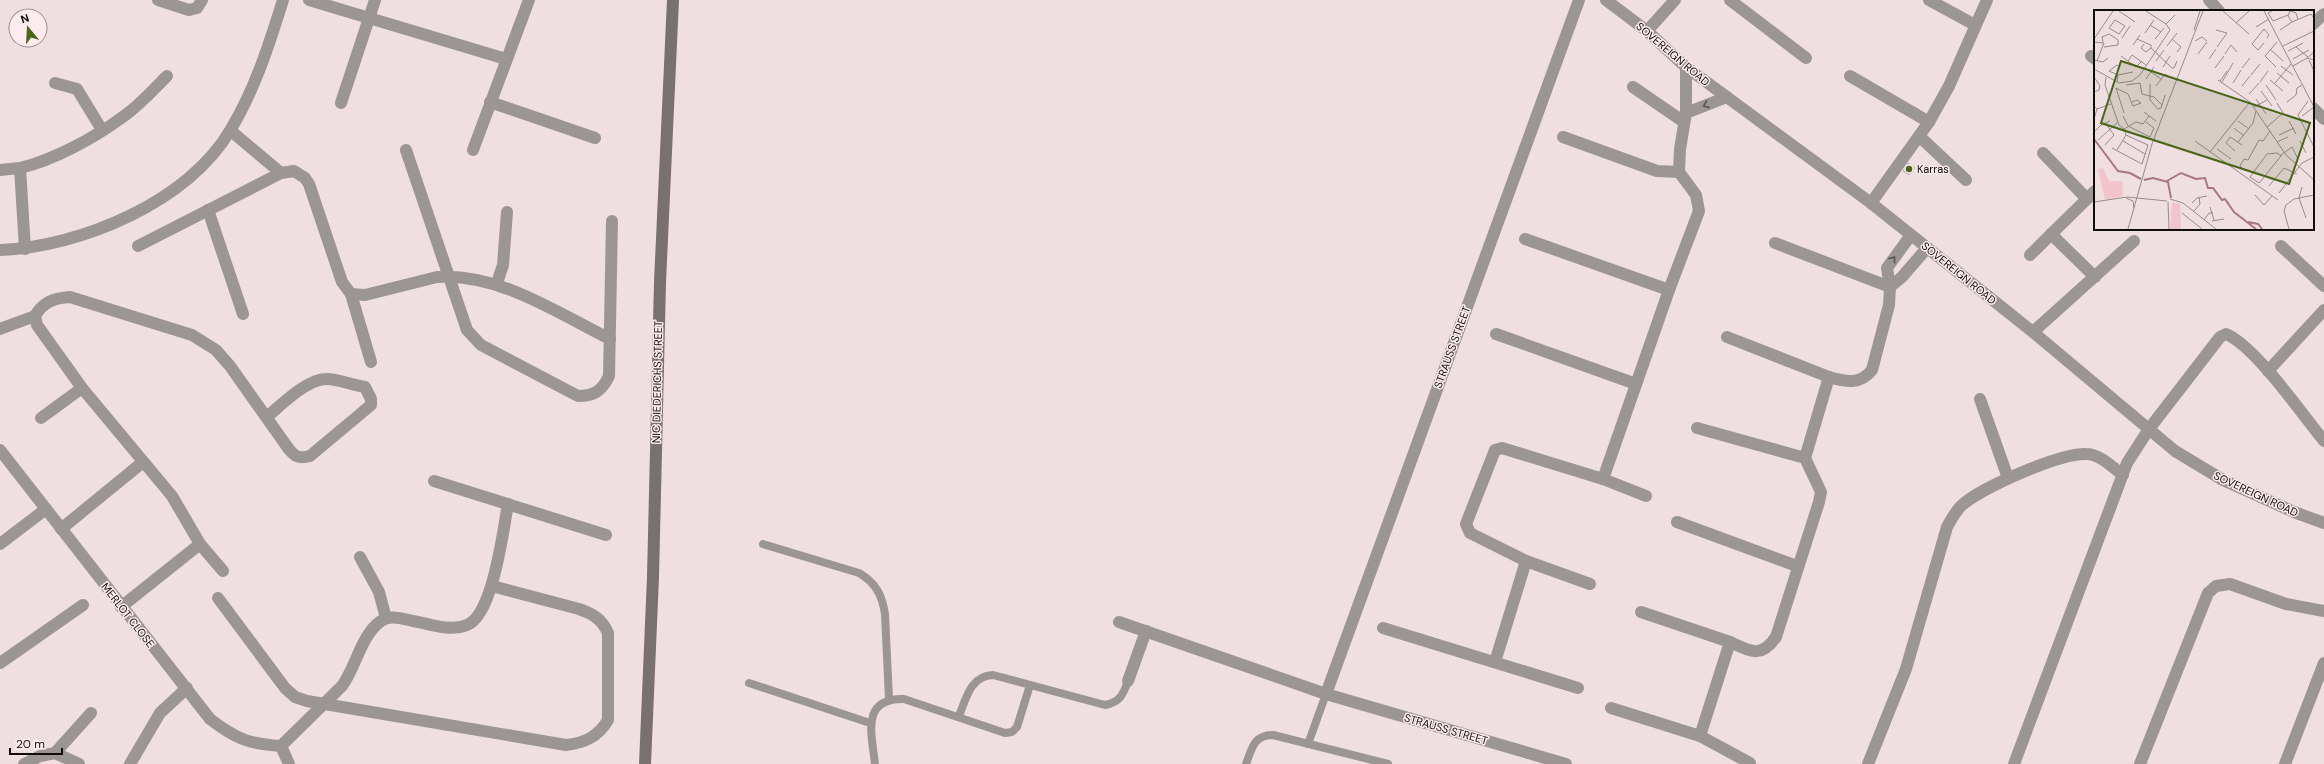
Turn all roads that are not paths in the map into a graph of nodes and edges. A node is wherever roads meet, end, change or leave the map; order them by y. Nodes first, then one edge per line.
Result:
1 (158, 0) edge
2 (202, 0) edge
3 (283, 0) edge
4 (309, 0) edge
5 (375, 0) edge
6 (529, 0) edge
7 (673, 0) edge
8 (1579, 0) edge
9 (1606, 0) edge
10 (1675, 0) edge
11 (1730, 0) edge
12 (1929, 0) edge
13 (1987, 0) edge
14 (2209, 0) edge
15 (2218, 10) edge
16 (2324, 14) edge
17 (370, 18) junction
18 (2314, 23) edge
19 (1975, 25) junction
20 (1647, 31) junction
21 (1806, 58) dead end
22 (506, 59) junction
23 (1686, 67) junction
24 (167, 76) dead end
25 (1850, 76) dead end
26 (55, 82) dead end
27 (1633, 87) dead end
28 (1727, 97) junction
29 (490, 102) junction
30 (342, 103) dead end
31 (2314, 109) edge
32 (1685, 117) junction
33 (2324, 119) edge
34 (1929, 122) junction
35 (102, 130) junction
36 (230, 131) junction
37 (1919, 136) junction
38 (1562, 137) dead end
39 (595, 138) dead end
40 (406, 150) dead end
41 (473, 150) dead end
42 (2043, 153) dead end
43 (20, 168) junction
44 (0, 170) edge
45 (281, 172) junction
46 (1680, 172) junction
47 (1966, 180) dead end
48 (2091, 195) edge
49 (1871, 203) junction
50 (208, 210) junction
51 (507, 212) dead end
52 (612, 221) dead end
53 (2051, 234) junction
54 (1911, 235) junction
55 (1525, 240) dead end
56 (2134, 241) dead end
57 (1774, 243) dead end
58 (138, 246) dead end
59 (2281, 246) dead end
60 (1927, 248) junction
61 (25, 249) junction
62 (0, 250) edge
63 (2030, 254) dead end
64 (449, 276) junction
65 (2095, 277) junction
66 (497, 283) junction
67 (2324, 286) edge
68 (1890, 287) junction
69 (1669, 290) junction
70 (351, 294) junction
71 (2324, 310) edge
72 (243, 314) dead end
73 (35, 316) junction
74 (0, 329) edge
75 (2033, 332) junction
76 (1496, 334) dead end
77 (1727, 337) dead end
78 (610, 339) junction
79 (371, 362) dead end
80 (2268, 371) junction
81 (1829, 377) junction
82 (1636, 384) junction
83 (82, 388) junction
84 (1980, 399) dead end
85 (267, 416) junction
86 (41, 418) dead end
87 (1697, 428) dead end
88 (2149, 429) junction
89 (2324, 441) edge
90 (0, 450) edge
91 (1805, 458) junction
92 (143, 462) junction
93 (2122, 475) junction
94 (2008, 478) junction
95 (1603, 479) junction
96 (434, 481) dead end
97 (1646, 496) dead end
98 (508, 504) junction
99 (46, 509) junction
100 (1677, 522) dead end
101 (2324, 523) edge
102 (62, 529) junction
103 (606, 534) dead end
104 (0, 544) edge
105 (200, 544) junction
106 (763, 544) dead end
107 (360, 557) dead end
108 (1526, 561) junction
109 (1797, 566) junction
110 (223, 571) dead end
111 (1590, 584) dead end
112 (492, 586) junction
113 (218, 598) dead end
114 (83, 605) dead end
115 (121, 607) junction
116 (2324, 611) edge
117 (1641, 612) dead end
118 (386, 618) junction
119 (1119, 622) dead end
120 (1383, 628) dead end
121 (1146, 631) junction
122 (1730, 642) junction
123 (1494, 662) junction
124 (0, 663) edge
125 (2324, 663) edge
126 (1128, 682) joint
127 (749, 683) dead end
128 (1030, 685) junction
129 (187, 688) junction
130 (1578, 688) dead end
131 (1326, 694) junction
132 (888, 700) junction
133 (322, 705) junction
134 (1611, 708) dead end
135 (91, 713) dead end
136 (959, 716) junction
137 (870, 723) junction
138 (1700, 736) junction
139 (1308, 744) junction
140 (281, 746) junction
141 (55, 753) junction
142 (1750, 763) dead end
143 (24, 764) edge
144 (79, 764) edge
145 (130, 764) edge
146 (289, 764) edge
147 (645, 764) edge
148 (875, 764) edge
149 (1246, 764) edge
150 (1388, 764) edge
151 (1566, 764) edge
152 (1868, 764) edge
153 (2014, 764) edge
154 (2140, 764) edge
155 (2285, 764) edge

1 - 2 street
3 - 36 street
4 - 17 street
5 - 17 street
6 - 22 street
7 - 147 street, NIC DIEDERICHS STREET
8 - 131 street, STRAUSS STREET
9 - 20 street, SOVEREIGN ROAD
10 - 20 street
11 - 21 street
12 - 19 street
13 - 19 street
14 - 15 street
16 - 18 street
17 - 22 street
17 - 30 street
19 - 34 street
20 - 23 street, SOVEREIGN ROAD
22 - 29 street
23 - 28 street, SOVEREIGN ROAD
23 - 32 street
24 - 35 street
25 - 34 street
26 - 35 street
27 - 32 street
28 -> 32 street
28 - 49 street, SOVEREIGN ROAD
29 - 39 street
29 - 41 street
31 - 33 street
32 - 46 street
34 - 37 street
35 - 43 street
36 - 45 street
36 - 61 street
37 - 47 street
37 - 49 street
38 - 46 street
40 - 64 street
42 - 48 street
43 - 44 street
43 - 61 street
45 - 50 street
45 - 70 street
46 - 69 street
48 - 53 street
49 - 54 street, SOVEREIGN ROAD
50 - 58 street
50 - 72 street
51 - 66 street
52 - 78 street
53 - 63 street
53 - 65 street
54 - 60 street, SOVEREIGN ROAD
68 -> 54 street
55 - 69 street
56 - 65 street
57 - 68 street
59 - 67 street
60 - 68 street
60 - 75 street, SOVEREIGN ROAD
61 - 62 street
64 - 66 street
64 - 70 street
64 - 78 street
65 - 75 street
66 - 78 street
68 - 81 street
69 - 82 street
70 - 79 street
71 - 80 street
73 - 74 street
73 - 83 street
73 - 85 street
75 - 88 street, SOVEREIGN ROAD
76 - 82 street
77 - 81 street
80 - 88 street
80 - 89 street
81 - 91 street
82 - 95 street
83 - 86 street
83 - 92 street
84 - 94 street
85 - 85 street
87 - 91 street
88 - 93 street
88 - 101 street, SOVEREIGN ROAD
90 - 99 street, MERLOT CLOSE
91 - 109 street
92 - 102 street
92 - 105 street
93 - 94 street
93 - 153 street
94 - 152 street
95 - 97 street
95 - 108 street
96 - 98 street
98 - 103 street
98 - 112 street
99 - 102 street, MERLOT CLOSE
99 - 104 street
100 - 109 street
102 - 115 street, MERLOT CLOSE
105 - 110 street
105 - 115 street
106 - 132 lane
107 - 118 street
108 - 111 street
108 - 123 street
109 - 122 street
112 - 118 street
112 - 133 street
113 - 133 street
114 - 124 street
115 - 129 street, MERLOT CLOSE
116 - 154 street
117 - 122 street
118 - 133 street
119 - 121 street, STRAUSS STREET
120 - 123 street
121 - 126 street
121 - 131 street, STRAUSS STREET
122 - 138 street
123 - 130 street
125 - 155 street
126 - 128 lane
127 - 137 lane
128 - 136 lane
128 - 136 lane
129 - 140 street, MERLOT CLOSE
129 - 145 street
131 - 139 lane
131 - 151 street, STRAUSS STREET
132 - 136 lane
132 - 137 lane
133 - 140 street
134 - 138 street
135 - 141 street
137 - 148 lane
138 - 142 street
139 - 149 lane
139 - 150 lane
140 - 146 street
141 - 143 street
141 - 144 street

